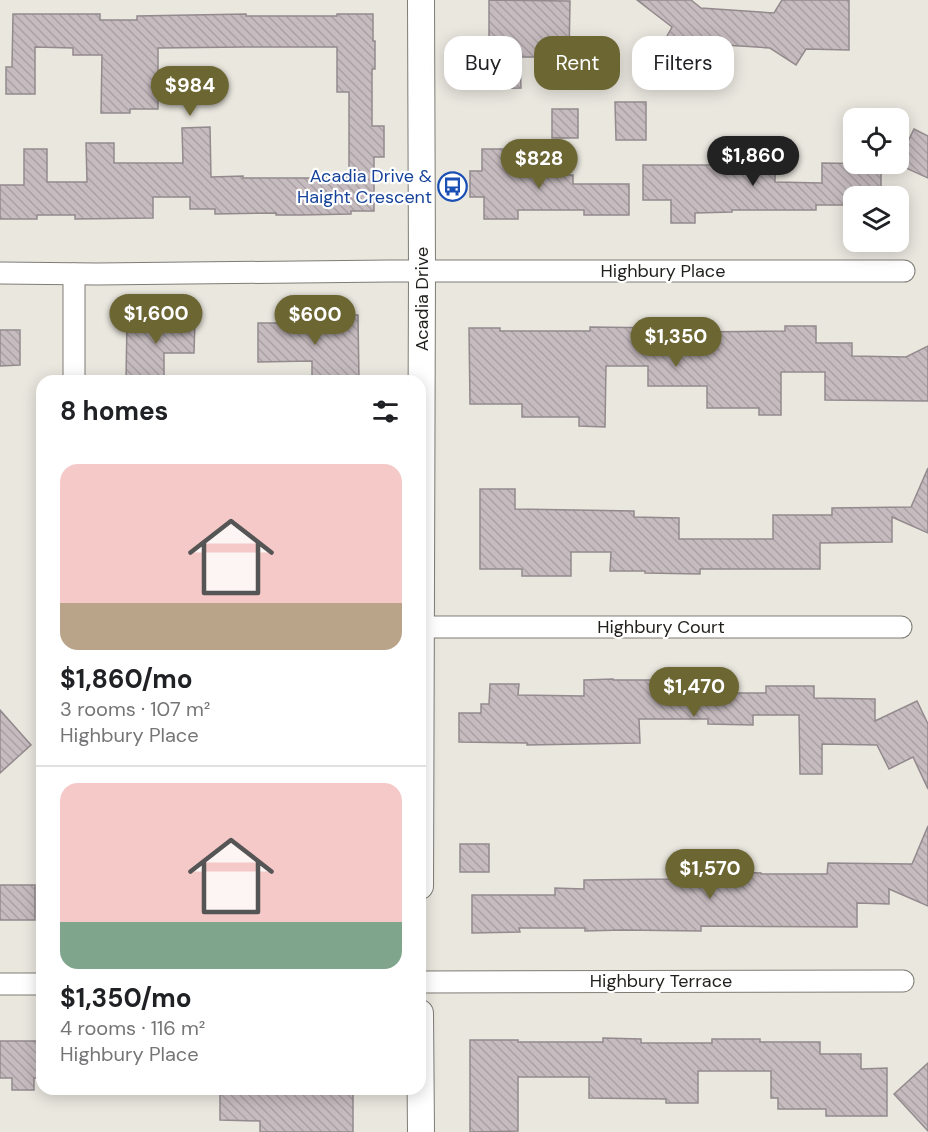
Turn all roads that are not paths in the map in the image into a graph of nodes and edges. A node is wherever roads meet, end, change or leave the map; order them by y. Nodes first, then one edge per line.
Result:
1 (421, 0) edge
2 (422, 271) junction
3 (904, 271) dead end
4 (0, 273) edge
5 (74, 274) junction
6 (74, 375) edge
7 (422, 375) edge
8 (426, 627) edge
9 (901, 627) dead end
10 (903, 981) dead end
11 (426, 982) edge
12 (0, 984) edge
13 (36, 984) edge
14 (421, 1095) edge
15 (422, 1132) edge

1 - 2 street, Acadia Drive
2 - 3 street, Highbury Place
2 - 5 street, Highbury Place
2 - 7 street, Acadia Drive
4 - 5 street, Highbury Place
5 - 6 street
8 - 9 street, Highbury Court
10 - 11 street, Highbury Terrace
12 - 13 street
14 - 15 street

